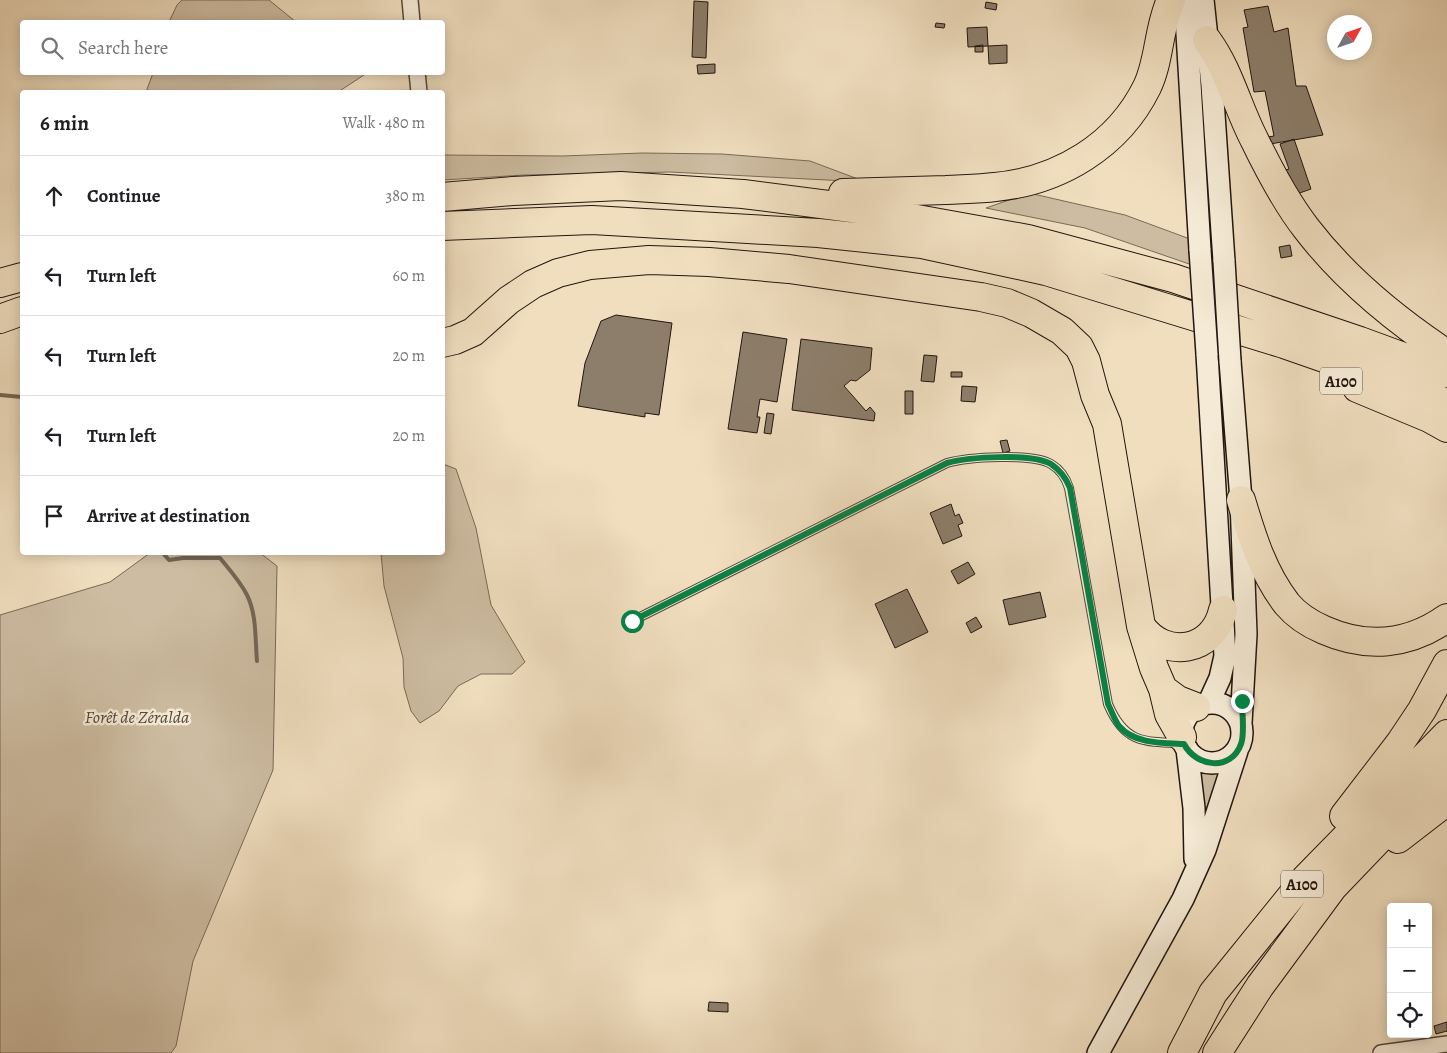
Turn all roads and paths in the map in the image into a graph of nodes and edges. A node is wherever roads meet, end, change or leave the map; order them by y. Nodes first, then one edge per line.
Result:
1 (410, 0) edge
2 (1172, 0) edge
3 (1185, 0) edge
4 (1203, 0) edge
5 (412, 20) edge
6 (1207, 40) junction
7 (417, 75) edge
8 (419, 90) edge
9 (743, 194) junction
10 (445, 197) edge
11 (445, 227) edge
12 (20, 278) edge
13 (0, 283) edge
14 (20, 313) edge
15 (0, 318) edge
16 (445, 326) edge
17 (1237, 330) junction
18 (445, 342) edge
19 (1447, 354) edge
20 (1447, 372) edge
21 (1447, 403) edge
22 (1107, 424) junction
23 (1447, 428) edge
24 (1240, 500) junction
25 (1223, 610) junction
26 (1447, 618) edge
27 (632, 621) dead end
28 (1141, 626) junction
29 (1447, 664) edge
30 (1163, 689) junction
31 (1202, 705) junction
32 (1241, 723) junction
33 (1447, 734) edge
34 (1184, 743) junction
35 (1237, 751) junction
36 (1447, 768) edge
37 (1447, 801) edge
38 (1194, 873) junction
39 (1306, 925) junction
40 (1213, 993) junction
41 (1447, 1044) edge
42 (1098, 1053) edge
43 (1182, 1053) edge
44 (1217, 1053) edge
45 (1381, 1053) edge

1 - 5 street
2 - 9 highway
3 - 25 main road, bridge
4 - 6 main road
6 - 19 highway
6 - 24 main road, bridge
7 - 8 street
9 - 10 highway
9 - 20 highway
11 - 17 highway
12 - 13 highway
14 - 15 highway
16 - 22 highway
17 - 21 highway
17 - 23 highway, A100
18 - 22 highway
22 - 28 highway
24 - 26 highway
24 - 32 main road
25 - 28 highway
25 - 31 main road
27 - 34 lane
28 - 30 highway
29 - 40 highway, A100
30 - 31 highway
30 - 34 highway
31 - 32 main road
31 - 34 main road
32 - 35 main road
33 - 40 highway, A100
34 - 35 main road
34 - 38 main road
35 - 38 main road
36 - 39 highway, A100
37 - 39 highway
38 - 42 main road
39 - 44 highway, A100
40 - 43 highway, A100
41 - 45 street

